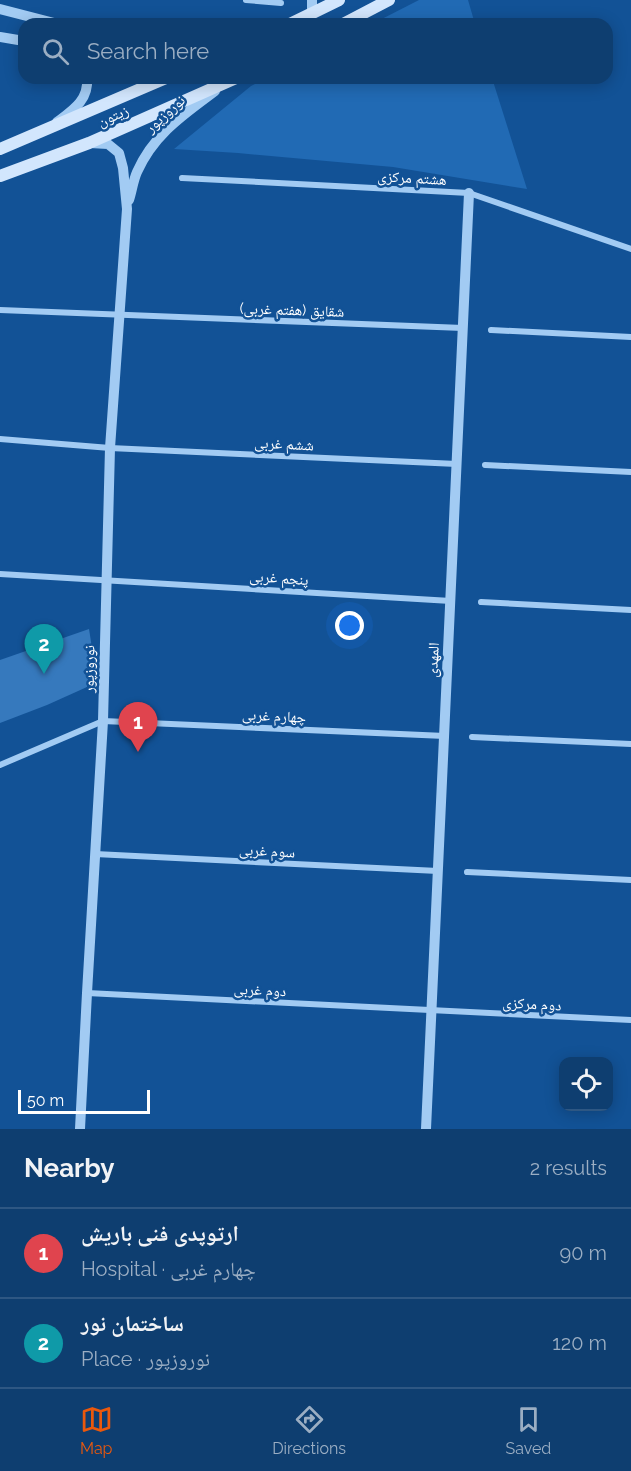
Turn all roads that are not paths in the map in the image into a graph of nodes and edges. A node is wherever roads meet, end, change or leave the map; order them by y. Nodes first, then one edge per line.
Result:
1 (246, 0) edge
2 (312, 0) edge
3 (339, 0) edge
4 (389, 0) edge
5 (281, 3) dead end
6 (0, 9) edge
7 (312, 14) junction
8 (35, 18) edge
9 (303, 18) edge
10 (354, 18) edge
11 (0, 37) edge
12 (18, 40) edge
13 (88, 84) edge
14 (152, 84) edge
15 (223, 84) edge
16 (226, 84) edge
17 (50, 127) junction
18 (89, 143) junction
19 (0, 149) edge
20 (0, 176) edge
21 (182, 178) dead end
22 (469, 193) junction
23 (127, 209) junction
24 (631, 249) edge
25 (0, 310) edge
26 (120, 315) junction
27 (463, 328) junction
28 (491, 330) dead end
29 (631, 337) edge
30 (0, 439) edge
31 (110, 448) junction
32 (457, 464) junction
33 (485, 465) dead end
34 (631, 472) edge
35 (0, 574) edge
36 (106, 580) junction
37 (451, 601) junction
38 (481, 602) dead end
39 (631, 610) edge
40 (103, 721) junction
41 (445, 736) junction
42 (472, 737) dead end
43 (631, 744) edge
44 (0, 765) edge
45 (95, 854) junction
46 (438, 871) junction
47 (467, 872) dead end
48 (631, 880) edge
49 (87, 993) junction
50 (432, 1011) junction
51 (631, 1020) edge
52 (80, 1129) edge
53 (426, 1129) edge

1 - 5 street
2 - 7 street
3 - 7 main road
4 - 10 main road
6 - 8 street
7 - 9 main road
11 - 12 street
13 - 17 street
14 - 17 main road, زیتون
15 - 18 main road, زیتون
16 - 23 street, نوروزپور
17 - 19 main road, زیتون
18 - 20 main road, زیتون
18 - 23 street, نوروزپور
21 - 22 street, هشتم مرکزی
22 - 24 street, هشتم مرکزی
22 - 27 street, المهدی
23 - 26 street, نوروزپور
25 - 26 street, شقایق (هفتم غربی)
26 - 27 street, شقایق (هفتم غربی)
26 - 31 street, نوروزپور
27 - 32 street, المهدی
28 - 29 street
30 - 31 street, ششم غربی
31 - 32 street, ششم غربی
31 - 36 street, نوروزپور
32 - 37 street, المهدی
33 - 34 street
35 - 36 street, پنجم غربی
36 - 37 street, پنجم غربی
36 - 40 street, نوروزپور
37 - 41 street, المهدی
38 - 39 street
40 - 41 street, چهارم غربی
40 - 44 street
40 - 45 street, نوروزپور
41 - 46 street, المهدی
42 - 43 street
45 - 46 street, سوم غربی
45 - 49 street, نوروزپور
46 - 50 street, المهدی
47 - 48 street
49 - 50 street, دوم غربی
49 - 52 street, نوروزپور
50 - 51 street, دوم مرکزی
50 - 53 street, المهدی

